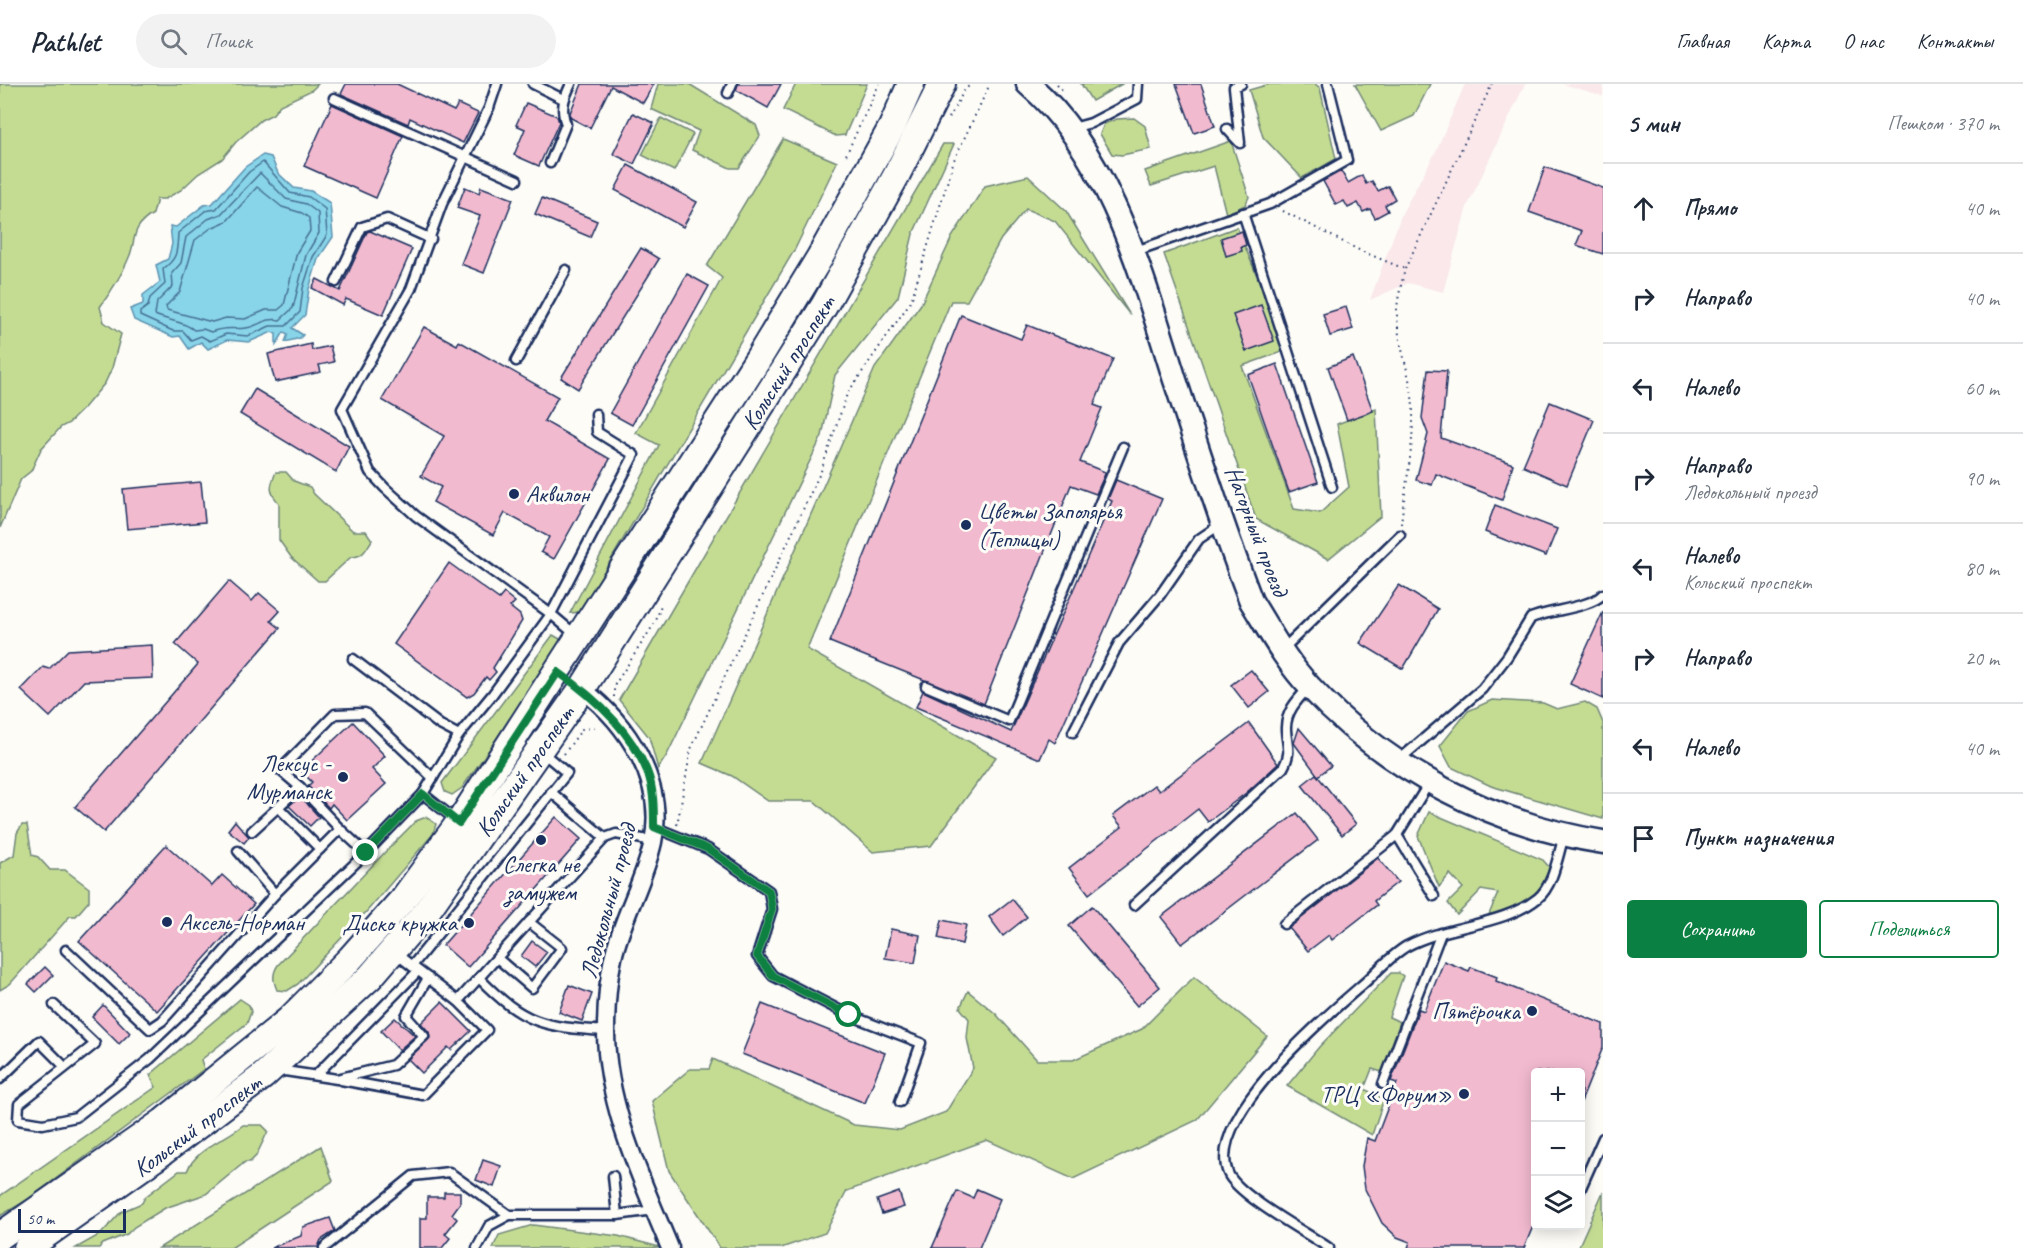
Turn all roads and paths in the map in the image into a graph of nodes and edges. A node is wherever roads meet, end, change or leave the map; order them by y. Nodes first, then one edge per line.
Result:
1 (497, 84) edge
2 (533, 84) edge
3 (571, 84) edge
4 (879, 84) edge
5 (911, 84) edge
6 (942, 84) edge
7 (990, 84) edge
8 (1028, 84) edge
9 (1138, 84) edge
10 (1241, 84) edge
11 (1328, 84) edge
12 (1492, 84) edge
13 (334, 98) dead end
14 (563, 99) junction
15 (1069, 129) junction
16 (1227, 129) dead end
17 (846, 155) dead end
18 (466, 156) junction
19 (550, 163) dead end
20 (517, 180) dead end
21 (1270, 204) junction
22 (1243, 213) junction
23 (431, 240) junction
24 (1132, 252) junction
25 (1405, 269) junction
26 (566, 270) dead end
27 (336, 282) dead end
28 (516, 362) dead end
29 (596, 414) dead end
30 (1123, 447) dead end
31 (1332, 487) dead end
32 (1223, 523) junction
33 (1400, 535) joint
34 (1603, 594) edge
35 (550, 614) junction
36 (580, 638) junction
37 (1281, 650) junction
38 (353, 659) dead end
39 (558, 672) junction
40 (926, 686) dead end
41 (1309, 687) junction
42 (582, 689) junction
43 (1073, 732) dead end
44 (459, 735) junction
45 (548, 756) junction
46 (1397, 762) junction
47 (433, 778) junction
48 (1429, 783) junction
49 (300, 787) junction
50 (551, 792) junction
51 (423, 794) junction
52 (278, 807) junction
53 (459, 823) junction
54 (340, 829) junction
55 (252, 831) dead end
56 (654, 834) junction
57 (675, 834) junction
58 (1397, 835) junction
59 (1564, 836) junction
60 (605, 838) junction
61 (1603, 842) edge
62 (320, 849) junction
63 (238, 851) dead end
64 (366, 853) junction
65 (275, 894) junction
66 (1434, 896) dead end
67 (1134, 904) dead end
68 (529, 922) junction
69 (1284, 924) dead end
70 (1441, 933) junction
71 (66, 950) dead end
72 (391, 951) junction
73 (497, 958) junction
74 (415, 969) junction
75 (428, 978) junction
76 (479, 978) junction
77 (458, 1001) junction
78 (54, 1005) dead end
79 (606, 1031) junction
80 (65, 1067) junction
81 (262, 1076) junction
82 (316, 1076) junction
83 (0, 1079) edge
84 (337, 1079) junction
85 (1383, 1084) dead end
86 (900, 1102) dead end
87 (1603, 1138) edge
88 (613, 1176) dead end
89 (1585, 1181) edge
90 (654, 1210) junction
91 (509, 1215) junction
92 (617, 1215) junction
93 (0, 1236) edge
94 (27, 1248) edge
95 (324, 1248) edge
96 (477, 1248) edge
97 (670, 1248) edge
98 (1329, 1248) edge

1 - 18 lane
2 - 14 lane
3 - 14 lane
4 - 17 path
5 - 36 main road, Кольский проспект
6 - 42 main road, Кольский проспект
7 - 57 path
8 - 15 main road, Нагорный проезд
9 - 15 lane
10 - 16 lane
11 - 21 lane
12 - 25 path
13 - 18 lane
14 - 19 lane
15 - 24 main road, Нагорный проезд
18 - 20 lane
18 - 23 lane
21 - 22 lane
21 - 25 path
22 - 24 lane
22 - 31 lane
23 - 27 lane
23 - 35 lane
24 - 32 main road, Нагорный проезд
25 - 33 path
26 - 28 lane
29 - 35 lane
30 - 40 lane
32 - 37 main road, Нагорный проезд
32 - 43 lane
33 - 37 lane
34 - 46 lane
35 - 36 lane
35 - 44 lane
36 - 39 main road, Кольский проспект
37 - 41 main road, Нагорный проезд
38 - 44 lane
39 - 42 main road
39 - 53 main road, Кольский проспект
41 - 46 main road, Нагорный проезд
41 - 67 lane
42 - 45 main road, Кольский проспект
42 - 56 street, Ледокольный проезд
44 - 47 lane
45 - 50 lane
45 - 72 main road, Кольский проспект
46 - 48 main road, Нагорный проезд
47 - 49 lane
47 - 51 lane
48 - 58 lane
48 - 59 main road, Нагорный проезд
49 - 52 lane
49 - 54 lane
50 - 60 lane
50 - 74 lane
51 - 53 lane
51 - 64 lane
52 - 55 lane
52 - 62 lane
53 - 93 main road, Кольский проспект
54 - 62 lane
54 - 64 lane
56 - 57 lane
56 - 60 lane
56 - 79 street, Ледокольный проезд
57 - 86 lane
58 - 66 lane
58 - 69 lane
59 - 61 main road, Нагорный проезд
59 - 70 lane
60 - 68 lane
62 - 65 lane
63 - 65 lane
64 - 80 lane
65 - 71 lane
68 - 73 lane
68 - 73 lane
70 - 85 lane
70 - 98 lane
72 - 74 lane
72 - 81 main road, Кольский проспект
73 - 76 lane
74 - 75 lane
74 - 82 lane
75 - 77 lane
75 - 84 lane
76 - 77 lane
76 - 79 lane
77 - 84 lane
78 - 80 lane
79 - 90 street, Ледокольный проезд
80 - 83 lane
81 - 82 lane
81 - 94 main road, Кольский проспект
82 - 84 lane
87 - 89 lane
88 - 92 lane
90 - 92 lane
90 - 97 street, Ледокольный проезд
91 - 92 lane
91 - 95 lane
91 - 96 lane

